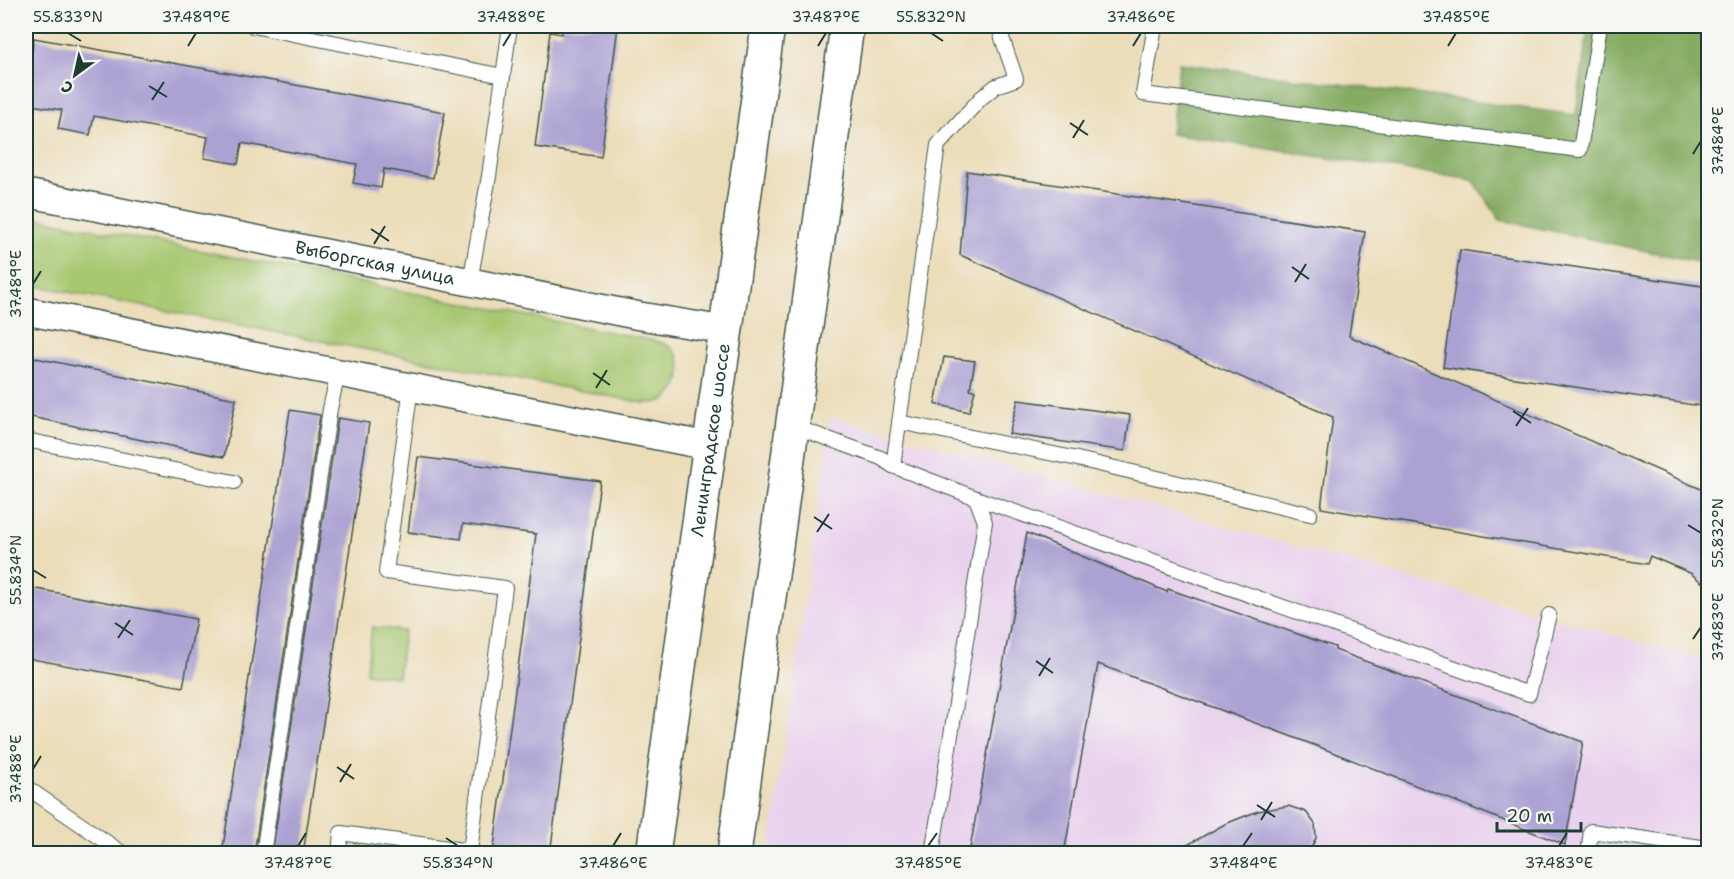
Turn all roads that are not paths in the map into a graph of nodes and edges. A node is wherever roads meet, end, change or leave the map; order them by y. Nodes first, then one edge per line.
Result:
1 (253, 26) edge
2 (330, 26) edge
3 (510, 26) edge
4 (768, 26) edge
5 (847, 26) edge
6 (998, 26) edge
7 (1155, 26) edge
8 (1600, 26) edge
9 (328, 40) junction
10 (503, 76) junction
11 (26, 194) edge
12 (470, 282) junction
13 (26, 311) edge
14 (724, 330) junction
15 (338, 373) junction
16 (411, 387) junction
17 (899, 422) junction
18 (793, 426) junction
19 (26, 440) edge
20 (708, 446) junction
21 (893, 466) junction
22 (234, 482) dead end
23 (976, 498) junction
24 (1310, 514) dead end
25 (1549, 615) dead end
26 (26, 787) edge
27 (104, 848) edge
28 (1708, 848) edge
29 (124, 854) edge
30 (263, 854) edge
31 (339, 854) edge
32 (652, 854) edge
33 (734, 854) edge
34 (932, 854) edge
35 (1588, 854) edge

1 - 9 lane
2 - 9 lane
3 - 10 lane
4 - 14 main road, Ленинградское шоссе
5 - 18 main road
6 - 17 lane
7 - 8 lane
9 - 10 lane
10 - 12 lane
11 - 12 street, Выборгская улица
12 - 14 street, Выборгская улица
13 - 15 street
14 - 20 main road, Ленинградское шоссе
15 - 16 street
15 - 30 lane
16 - 20 street
16 - 31 lane
17 - 21 lane
17 - 24 lane
18 - 21 lane
18 - 33 main road
19 - 22 lane
20 - 32 main road, Ленинградское шоссе
21 - 23 lane
23 - 25 lane
23 - 34 lane
26 - 27 lane
27 - 29 lane
28 - 35 lane

